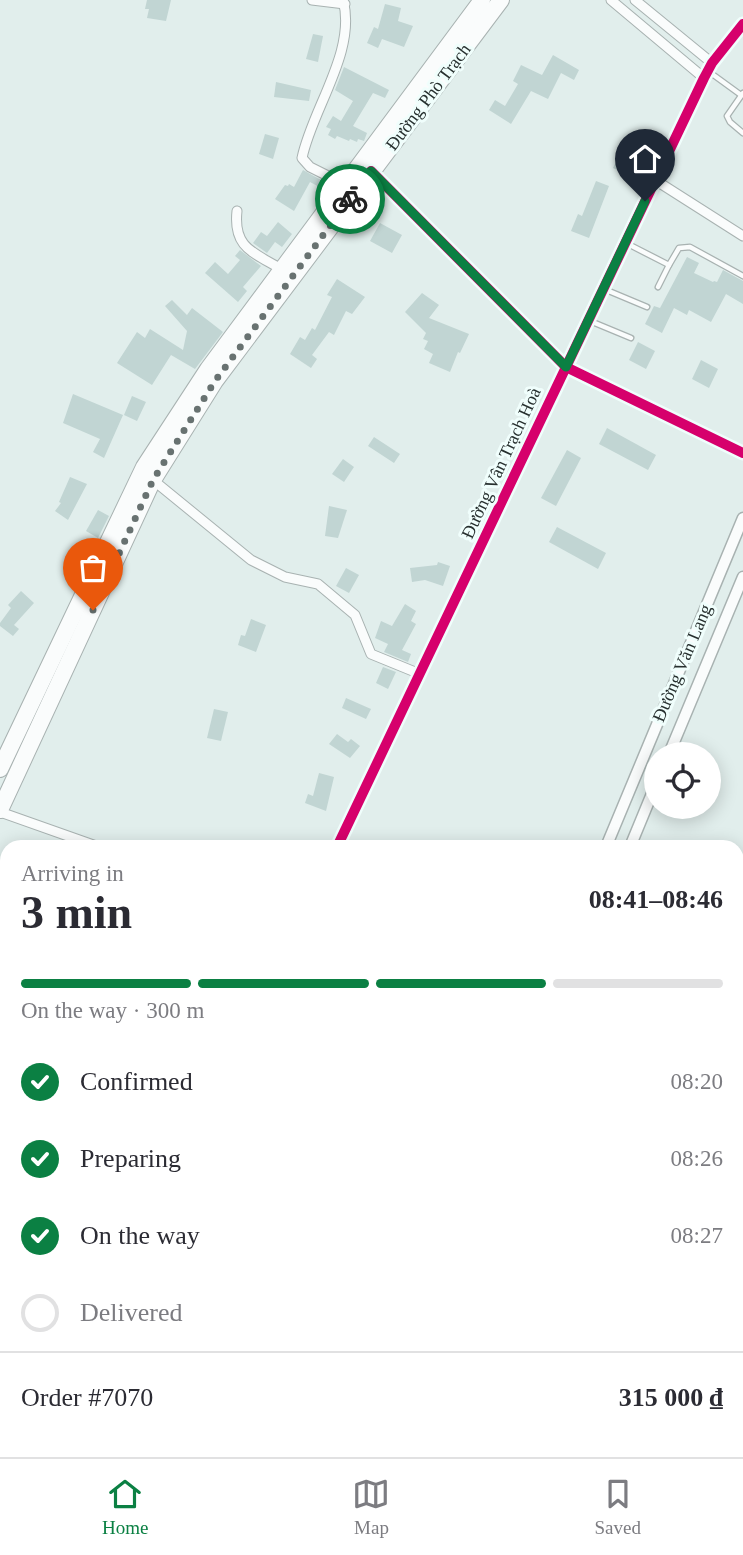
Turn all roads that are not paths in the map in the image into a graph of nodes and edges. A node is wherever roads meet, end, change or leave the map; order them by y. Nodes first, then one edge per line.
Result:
1 (312, 0) edge
2 (482, 0) edge
3 (502, 0) edge
4 (611, 0) edge
5 (635, 0) edge
6 (344, 2) edge
7 (743, 24) edge
8 (708, 71) junction
9 (742, 94) edge
10 (743, 133) edge
11 (366, 166) junction
12 (655, 180) junction
13 (344, 184) junction
14 (237, 211) dead end
15 (743, 236) edge
16 (625, 243) junction
17 (669, 265) junction
18 (281, 269) junction
19 (743, 276) edge
20 (657, 287) dead end
21 (604, 289) junction
22 (647, 307) dead end
23 (589, 320) junction
24 (631, 338) dead end
25 (566, 367) junction
26 (743, 453) edge
27 (153, 480) junction
28 (743, 517) edge
29 (743, 577) edge
30 (87, 607) junction
31 (420, 674) junction
32 (674, 742) edge
33 (0, 769) edge
34 (0, 811) edge
35 (644, 813) edge
36 (80, 840) edge
37 (340, 840) edge
38 (609, 840) edge
39 (633, 840) edge

1 - 6 street
2 - 11 highway, Đường Phò Trạch
3 - 11 highway, Đường Phò Trạch
4 - 8 street
5 - 8 street
6 - 13 street
7 - 8 street, Đường Vân Trạch Hoà
8 - 9 lane
8 - 12 street, Đường Vân Trạch Hoà
9 - 10 lane
11 - 13 highway, Đường Phò Trạch
11 - 25 street
11 - 27 highway, Đường Phò Trạch
12 - 15 street
12 - 16 street, Đường Vân Trạch Hoà
13 - 18 highway, Đường Phò Trạch
14 - 18 street
16 - 17 lane
16 - 21 street, Đường Vân Trạch Hoà
17 - 19 lane
17 - 20 lane
18 - 30 highway, Đường Phò Trạch
21 - 22 lane
21 - 23 street, Đường Vân Trạch Hoà
23 - 24 lane
23 - 25 street, Đường Vân Trạch Hoà
25 - 26 street
25 - 31 street, Đường Vân Trạch Hoà
27 - 30 highway, Đường Phò Trạch
27 - 31 street
28 - 38 street, Đường Văn Lang
29 - 32 street, Đường Văn Lang
30 - 33 highway, Đường Phò Trạch
30 - 34 highway, Đường Phò Trạch
31 - 37 street, Đường Vân Trạch Hoà
34 - 36 street
35 - 39 street

